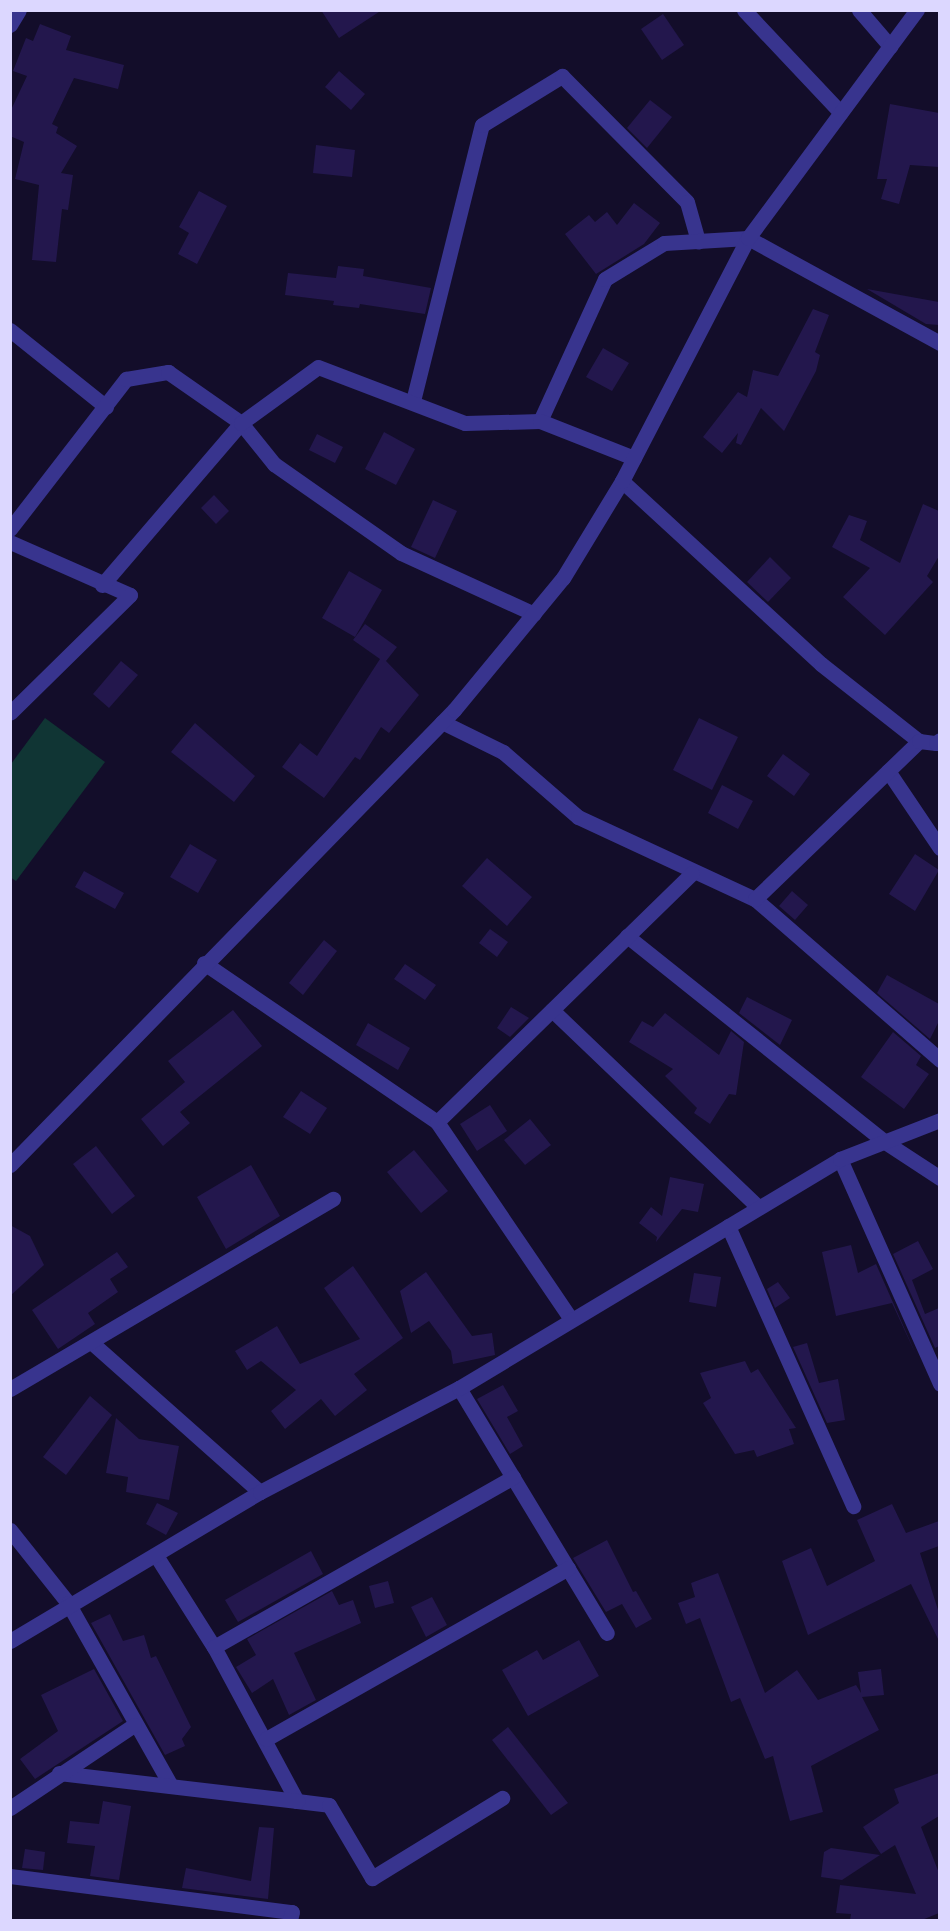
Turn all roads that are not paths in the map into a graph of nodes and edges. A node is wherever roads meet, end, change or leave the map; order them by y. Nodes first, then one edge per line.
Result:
1 (19, 10) edge
2 (744, 10) edge
3 (858, 10) edge
4 (917, 10) edge
5 (10, 25) edge
6 (890, 46) junction
7 (841, 113) junction
8 (748, 238) junction
9 (698, 241) junction
10 (10, 330) edge
11 (939, 343) edge
12 (413, 401) junction
13 (106, 407) junction
14 (540, 422) junction
15 (241, 423) junction
16 (634, 458) junction
17 (622, 481) junction
18 (10, 529) edge
19 (10, 542) edge
20 (102, 585) junction
21 (534, 614) junction
22 (17, 696) edge
23 (10, 713) edge
24 (442, 722) junction
25 (939, 740) edge
26 (919, 741) junction
27 (888, 771) junction
28 (939, 848) edge
29 (692, 873) junction
30 (755, 899) junction
31 (627, 936) junction
32 (204, 963) junction
33 (552, 1010) junction
34 (939, 1060) edge
35 (939, 1120) edge
36 (437, 1122) junction
37 (885, 1142) junction
38 (840, 1159) junction
39 (10, 1165) edge
40 (939, 1178) edge
41 (333, 1199) dead end
42 (757, 1206) junction
43 (728, 1226) junction
44 (571, 1319) junction
45 (91, 1342) junction
46 (939, 1384) edge
47 (459, 1388) junction
48 (10, 1389) edge
49 (513, 1478) junction
50 (260, 1492) junction
51 (853, 1506) dead end
52 (10, 1530) edge
53 (157, 1557) junction
54 (568, 1568) junction
55 (68, 1604) junction
56 (607, 1633) dead end
57 (10, 1641) edge
58 (214, 1647) junction
59 (135, 1725) junction
60 (266, 1739) junction
61 (59, 1773) junction
62 (171, 1786) junction
63 (502, 1798) dead end
64 (297, 1801) junction
65 (10, 1808) edge
66 (10, 1876) edge
67 (290, 1920) edge

1 - 5 street
2 - 7 street
3 - 6 street
4 - 6 street
6 - 7 street
7 - 8 street
8 - 9 street
8 - 11 street
8 - 16 street
9 - 12 street
9 - 14 street
10 - 13 street
12 - 14 street
12 - 15 street
13 - 15 street
13 - 18 street
14 - 16 street
15 - 20 street
15 - 21 street
16 - 17 street
17 - 21 street
17 - 26 street
19 - 20 street
20 - 22 street
21 - 24 street
22 - 23 street
24 - 29 street
24 - 32 street
25 - 26 street
26 - 27 street
27 - 28 street
27 - 30 street
29 - 30 street
29 - 31 street
30 - 34 street
31 - 33 street
31 - 37 street
32 - 36 street
32 - 39 street
33 - 36 street
33 - 42 street
35 - 37 street
36 - 44 street
37 - 38 street
37 - 40 street
38 - 42 street
38 - 46 street
41 - 45 street
42 - 43 street
43 - 44 street
43 - 51 street
44 - 47 street
45 - 48 street
45 - 50 street
47 - 49 street
47 - 50 street
49 - 54 street
49 - 58 street
50 - 53 street
52 - 55 street
53 - 55 street
53 - 58 street
54 - 56 street
54 - 60 street
55 - 57 street
55 - 59 street
58 - 60 street
59 - 61 street
59 - 62 street
60 - 64 street
61 - 62 street
61 - 65 street
62 - 64 street
63 - 64 street
66 - 67 street

